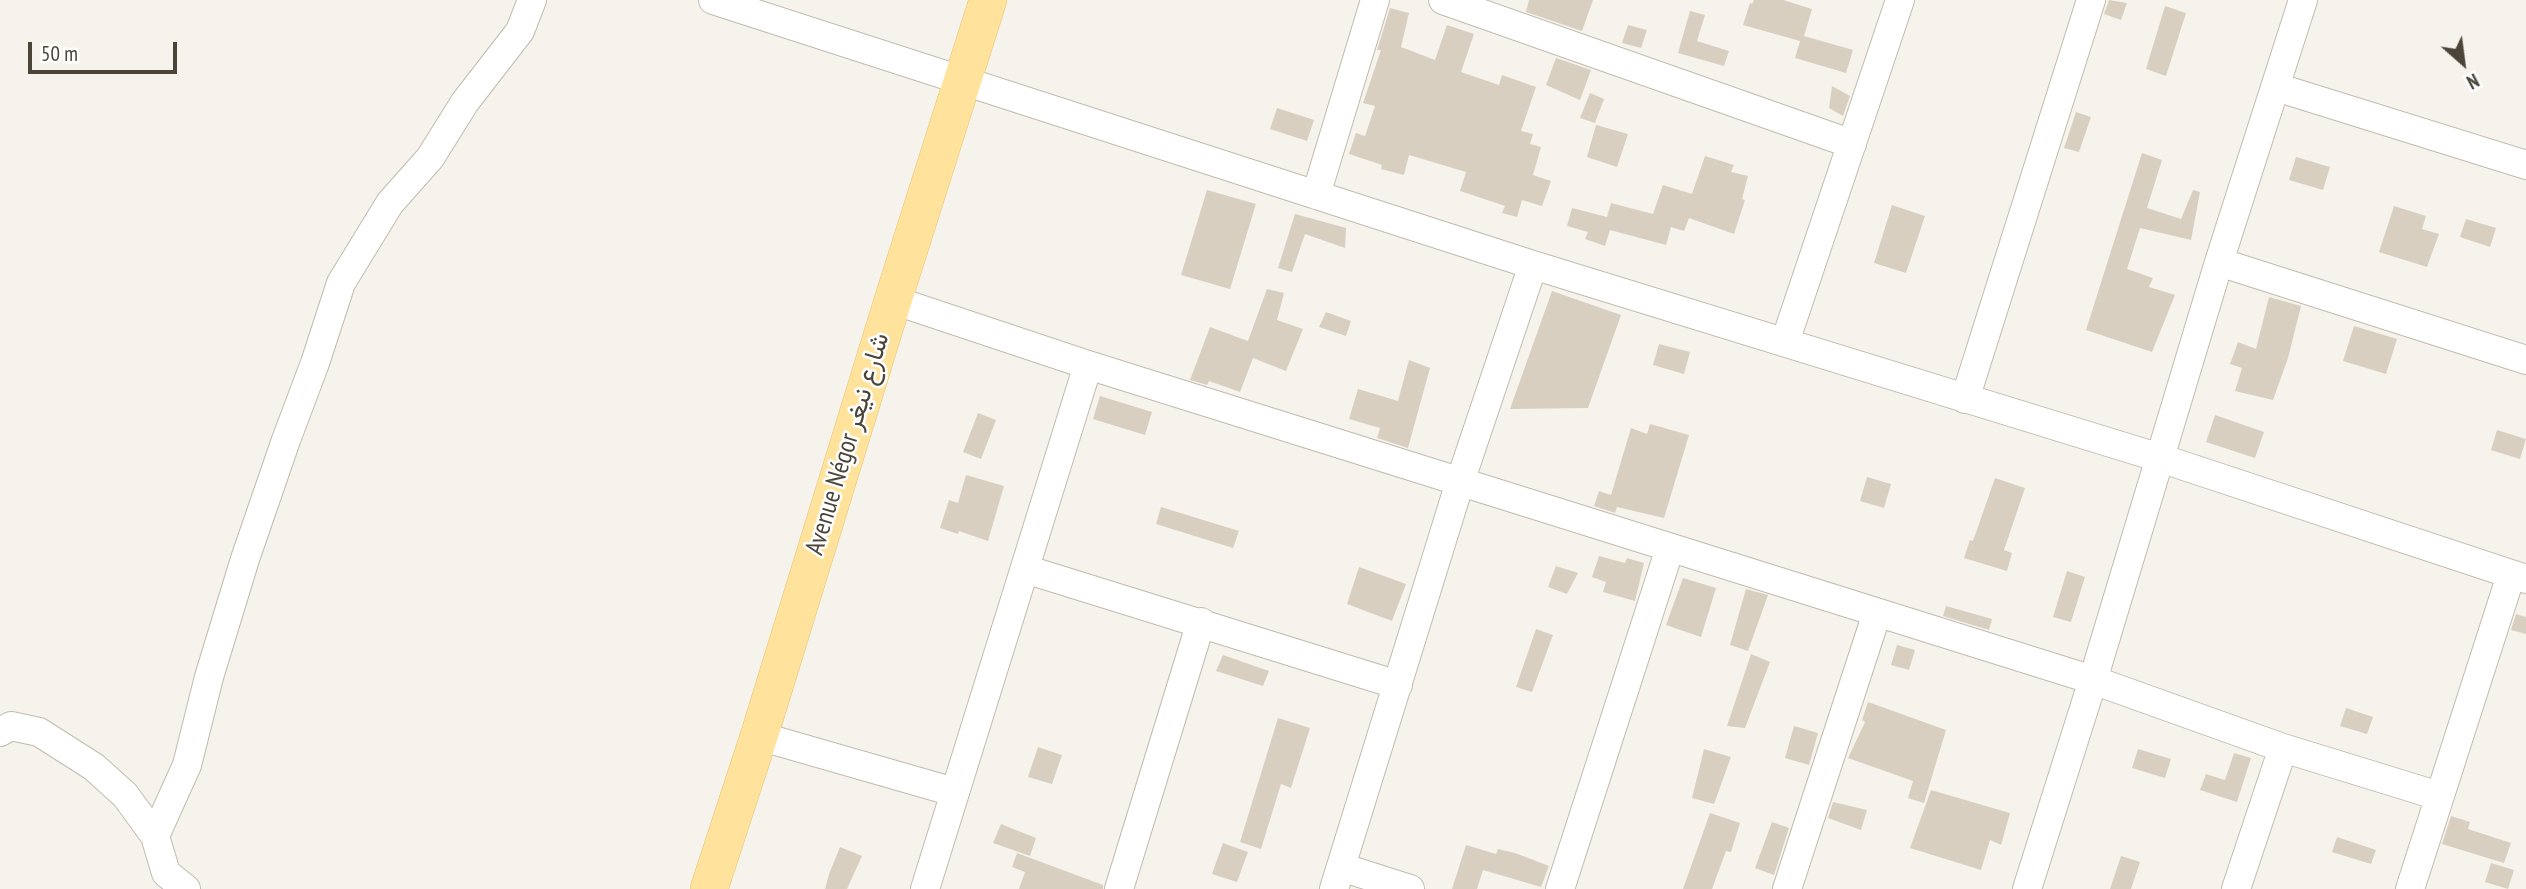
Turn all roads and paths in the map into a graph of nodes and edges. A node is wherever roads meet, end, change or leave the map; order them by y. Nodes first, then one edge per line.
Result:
1 (532, 0) edge
2 (713, 0) edge
3 (988, 0) edge
4 (1375, 0) edge
5 (1443, 0) edge
6 (1900, 0) edge
7 (2091, 0) edge
8 (2303, 0) edge
9 (963, 80) junction
10 (2276, 87) junction
11 (1852, 144) junction
12 (2526, 164) edge
13 (1316, 195) junction
14 (2219, 262) junction
15 (1532, 265) junction
16 (892, 300) junction
17 (1785, 342) junction
18 (2526, 360) edge
19 (1088, 365) junction
20 (1965, 399) junction
21 (2160, 458) junction
22 (1460, 482) junction
23 (1670, 548) junction
24 (1025, 569) junction
25 (2518, 577) edge
26 (1877, 613) junction
27 (1201, 622) junction
28 (2093, 680) junction
29 (1398, 685) junction
30 (0, 732) edge
31 (759, 736) junction
32 (2283, 748) junction
33 (954, 792) junction
34 (2439, 796) junction
35 (155, 836) junction
36 (1338, 878) edge
37 (186, 889) edge
38 (709, 889) edge
39 (925, 889) edge
40 (1119, 889) edge
41 (1410, 889) edge
42 (1560, 889) edge
43 (1787, 889) edge
44 (2027, 889) edge
45 (2236, 889) edge
46 (2410, 889) edge

1 - 35 street
2 - 9 street
3 - 9 main road, Avenue Négor شارع نيغر
4 - 13 street
5 - 11 street
6 - 11 street
7 - 20 street
8 - 10 street
9 - 13 street
9 - 16 main road, Avenue Négor شارع نيغر
10 - 12 street
10 - 14 street
11 - 17 street
13 - 15 street
14 - 18 street
14 - 21 street
15 - 17 street
15 - 22 street
16 - 19 street
16 - 31 main road, Avenue Négor شارع نيغر
17 - 20 street
19 - 22 street
19 - 24 street
20 - 21 street
21 - 25 street
21 - 28 street
22 - 23 street
22 - 29 street
23 - 26 street
23 - 42 street
24 - 27 street
24 - 33 street
25 - 34 street
26 - 28 street
26 - 43 street
27 - 29 street
27 - 40 street
28 - 32 street
28 - 44 street
29 - 36 street
30 - 35 street
31 - 33 street
31 - 38 main road, Avenue Négor شارع نيغر
32 - 34 street
32 - 45 street
33 - 39 street
34 - 46 street
35 - 37 street
36 - 41 street

